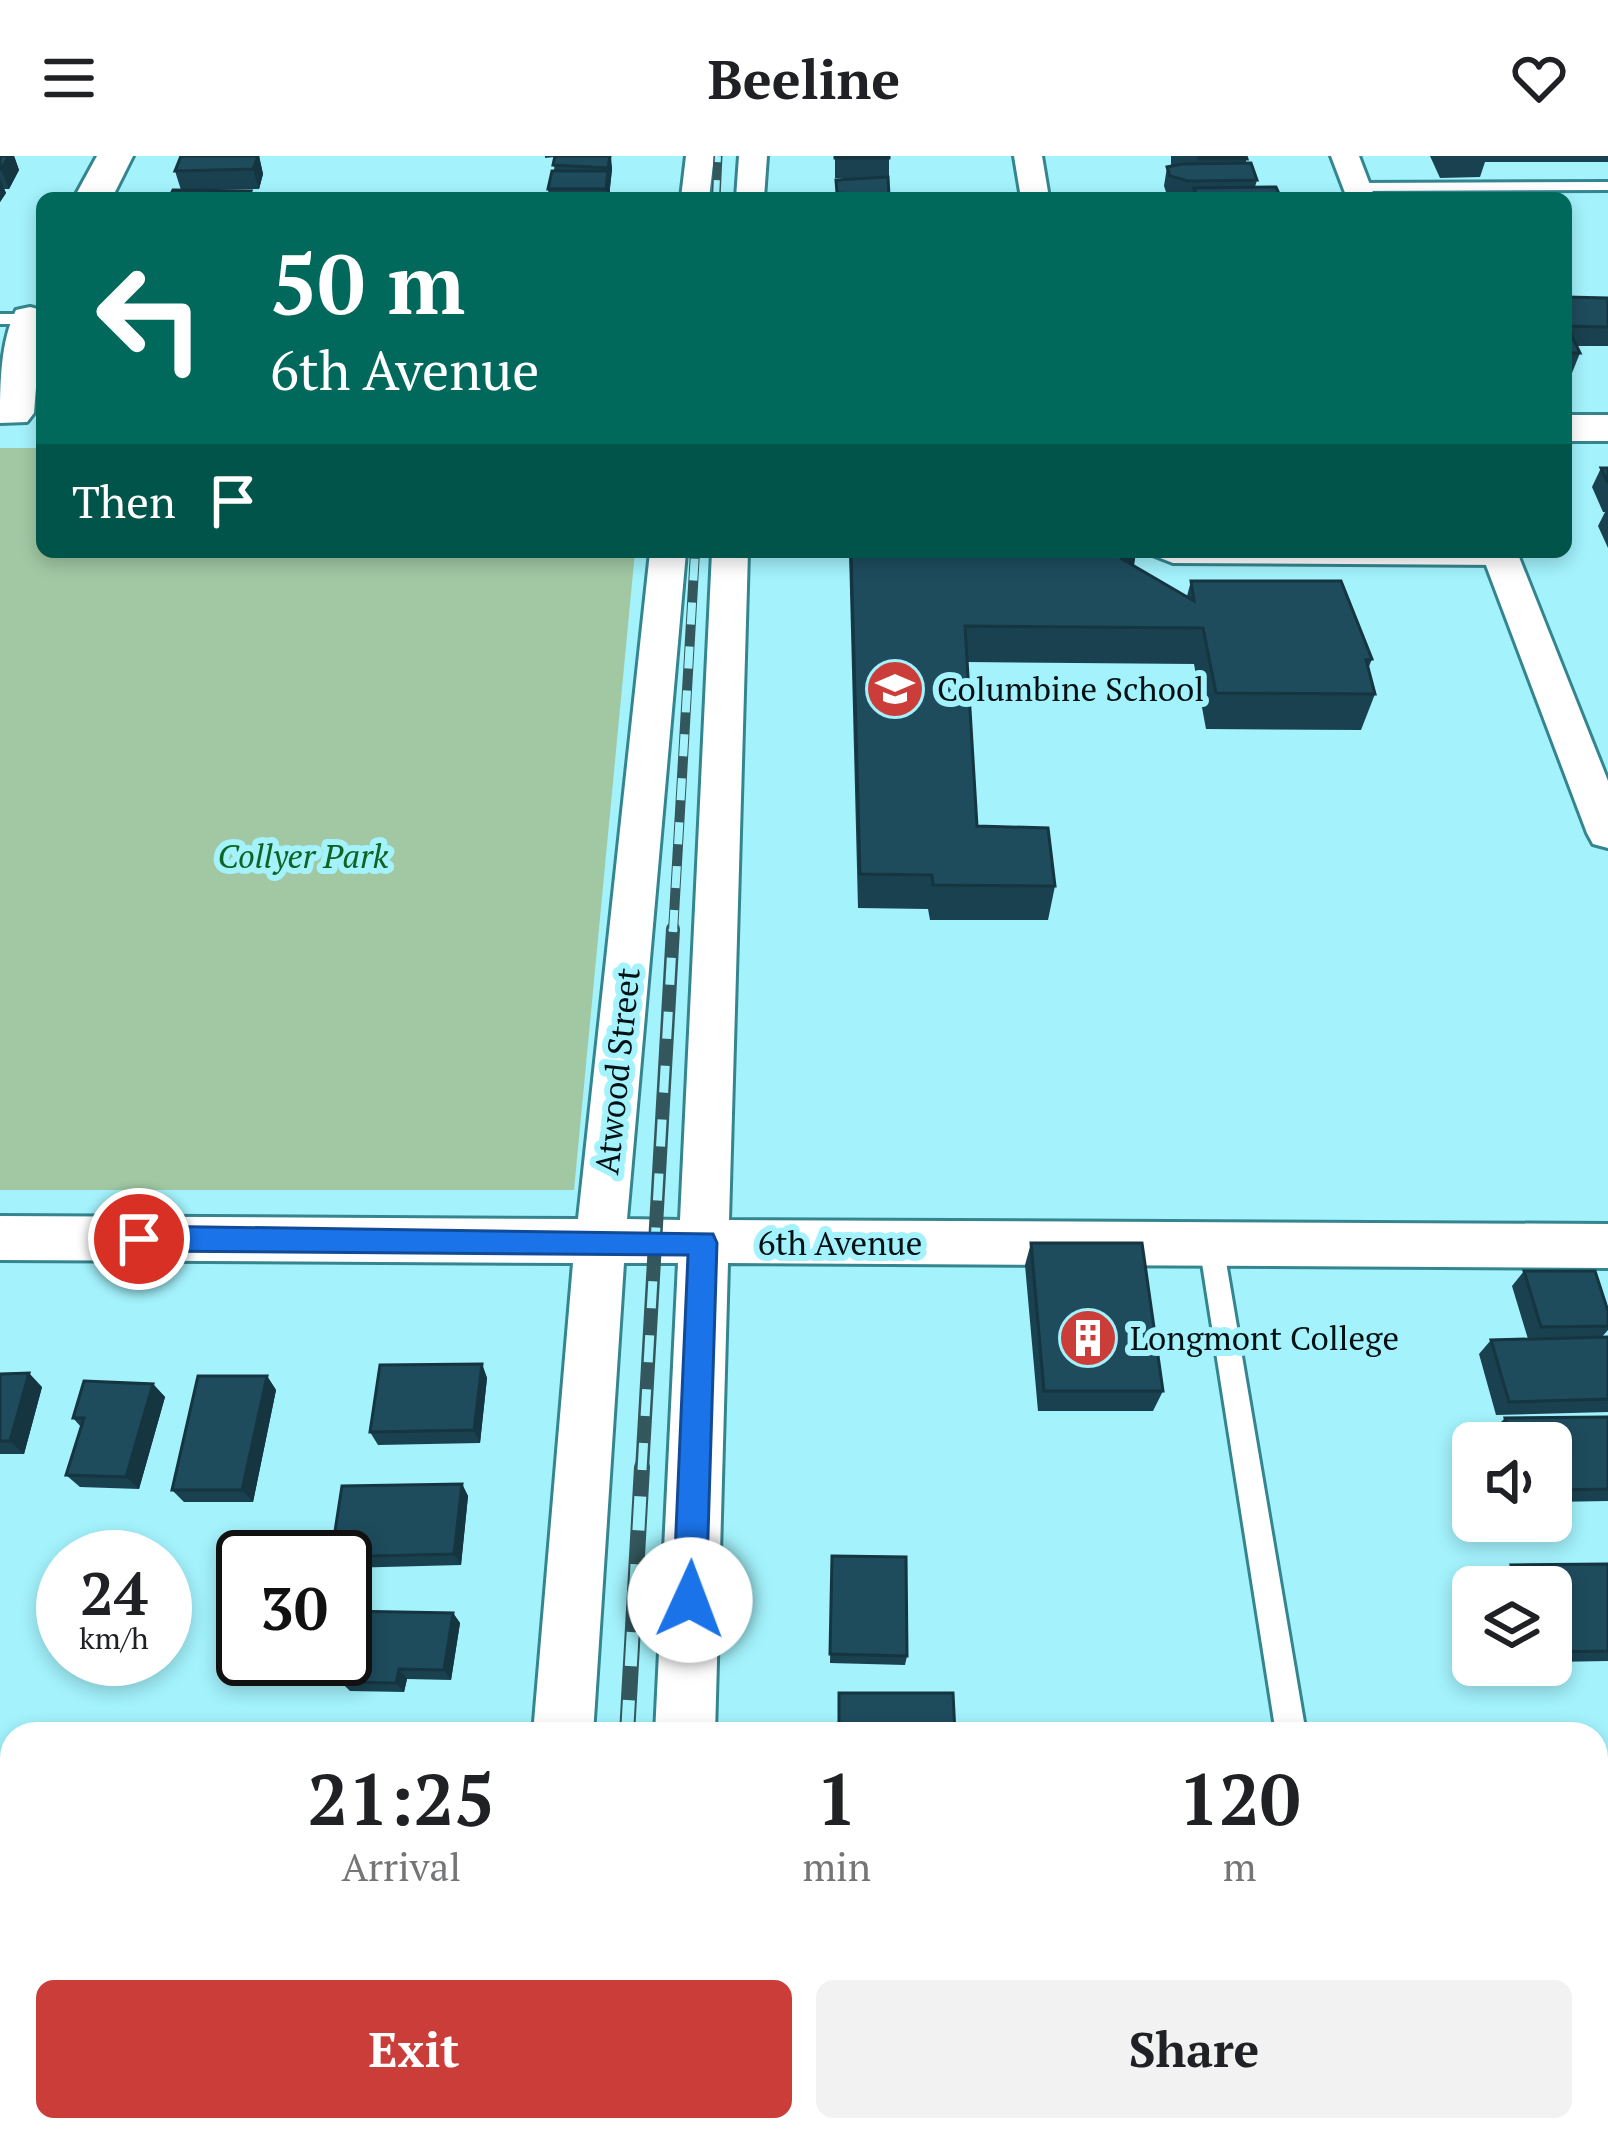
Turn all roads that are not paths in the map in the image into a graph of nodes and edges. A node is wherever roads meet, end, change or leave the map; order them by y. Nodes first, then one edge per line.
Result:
1 (115, 156) edge
2 (700, 156) edge
3 (753, 156) edge
4 (1028, 156) edge
5 (1345, 156) edge
6 (1608, 186) edge
7 (96, 192) edge
8 (696, 192) edge
9 (750, 192) edge
10 (1034, 192) edge
11 (1359, 192) edge
12 (24, 311) edge
13 (0, 365) edge
14 (16, 422) edge
15 (1572, 428) edge
16 (1608, 428) edge
17 (667, 558) edge
18 (730, 558) edge
19 (1501, 558) edge
20 (1608, 833) edge
21 (0, 1238) edge
22 (600, 1242) junction
23 (703, 1243) junction
24 (1211, 1244) junction
25 (1608, 1246) edge
26 (564, 1722) edge
27 (685, 1722) edge
28 (1290, 1722) edge

1 - 7 street
2 - 8 street
3 - 9 street
4 - 10 street
5 - 11 street
6 - 11 lane
12 - 13 street
12 - 14 street
15 - 16 street
17 - 22 street, Atwood Street
18 - 23 street
19 - 20 street
21 - 22 street, 6th Avenue
22 - 23 street, 6th Avenue
22 - 26 street, Atwood Street
23 - 24 street, 6th Avenue
23 - 27 street
24 - 25 street, 6th Avenue
24 - 28 lane

